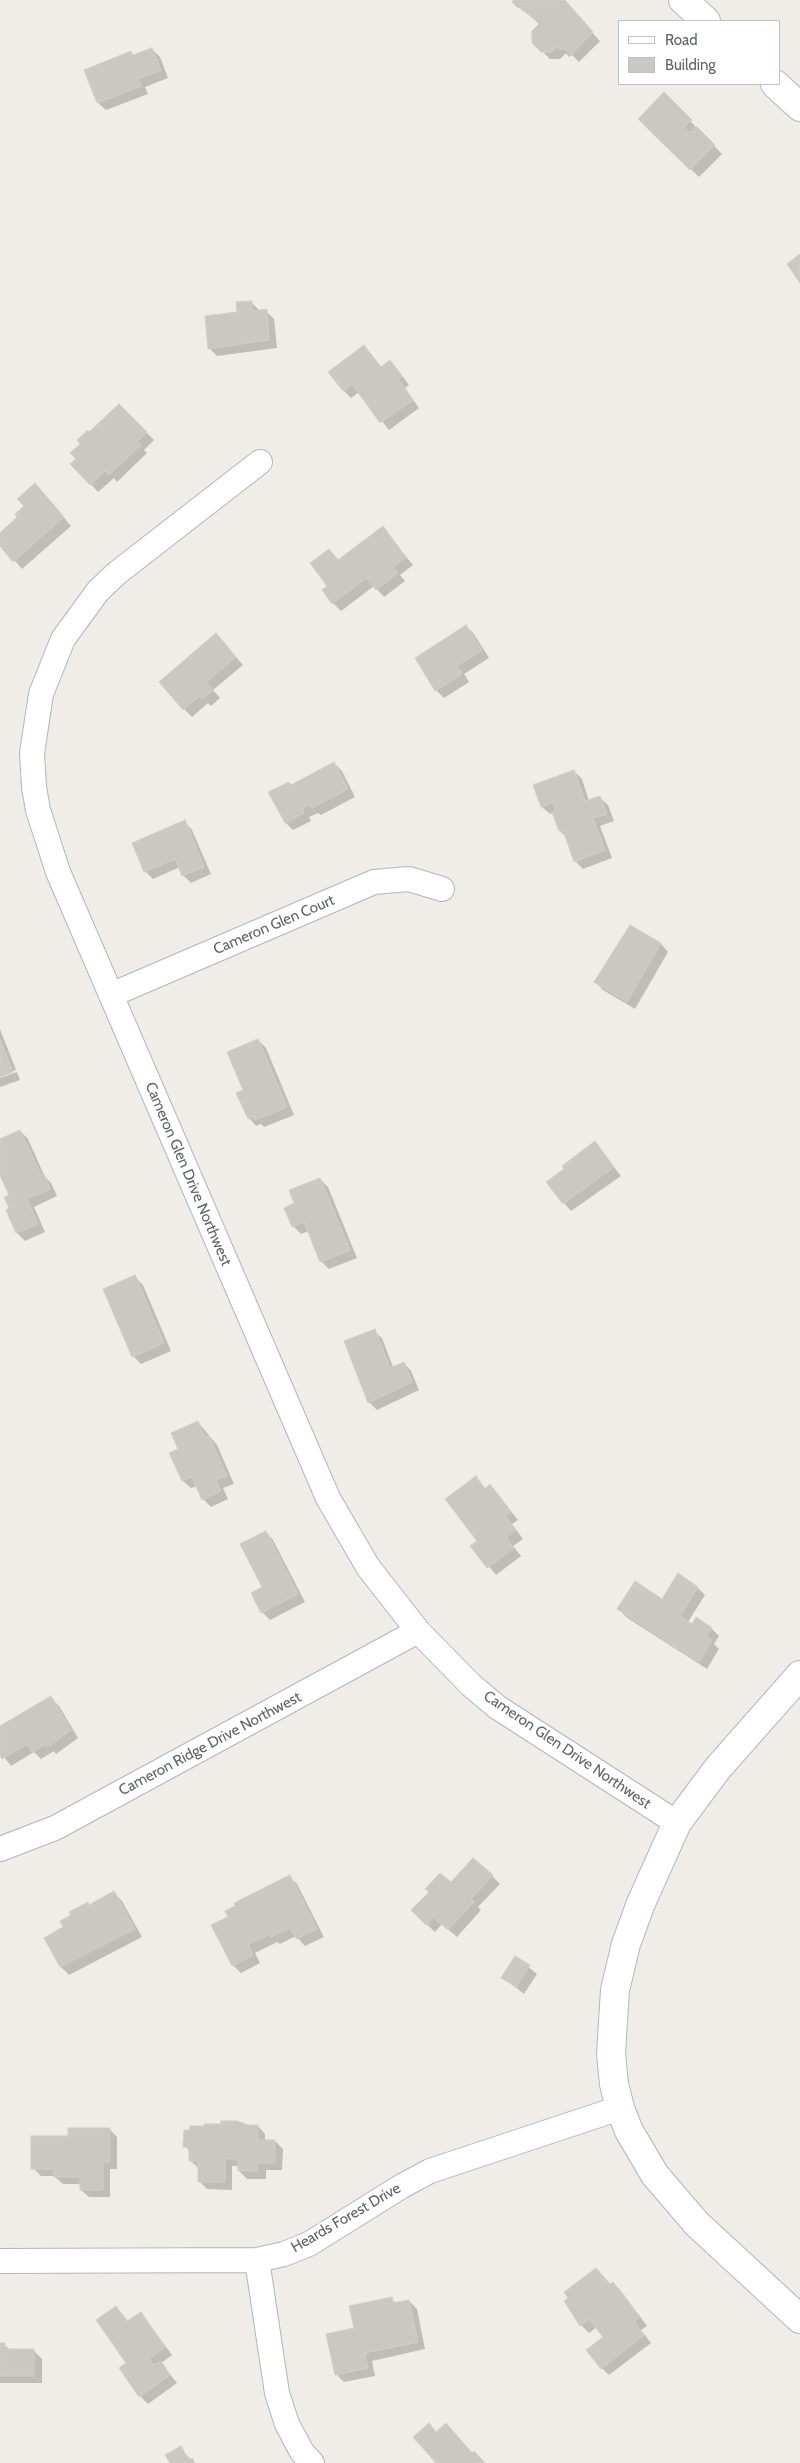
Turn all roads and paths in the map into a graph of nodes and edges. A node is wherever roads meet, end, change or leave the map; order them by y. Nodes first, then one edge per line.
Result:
1 (683, 0) edge
2 (705, 20) edge
3 (776, 85) edge
4 (800, 107) edge
5 (260, 462) dead end
6 (442, 889) dead end
7 (111, 995) junction
8 (418, 1631) junction
9 (800, 1675) edge
10 (677, 1823) junction
11 (0, 1849) edge
12 (620, 2108) junction
13 (257, 2260) junction
14 (0, 2261) edge
15 (800, 2319) edge
16 (312, 2463) edge

1 - 2 street
3 - 4 street
5 - 7 street, Cameron Glen Drive Northwest
6 - 7 street, Cameron Glen Court
7 - 8 street, Cameron Glen Drive Northwest
8 - 10 street, Cameron Glen Drive Northwest
8 - 11 street, Cameron Ridge Drive Northwest
9 - 10 street
10 - 12 street
12 - 13 street, Heards Forest Drive
12 - 15 street
13 - 14 street, Heards Forest Drive
13 - 16 street

